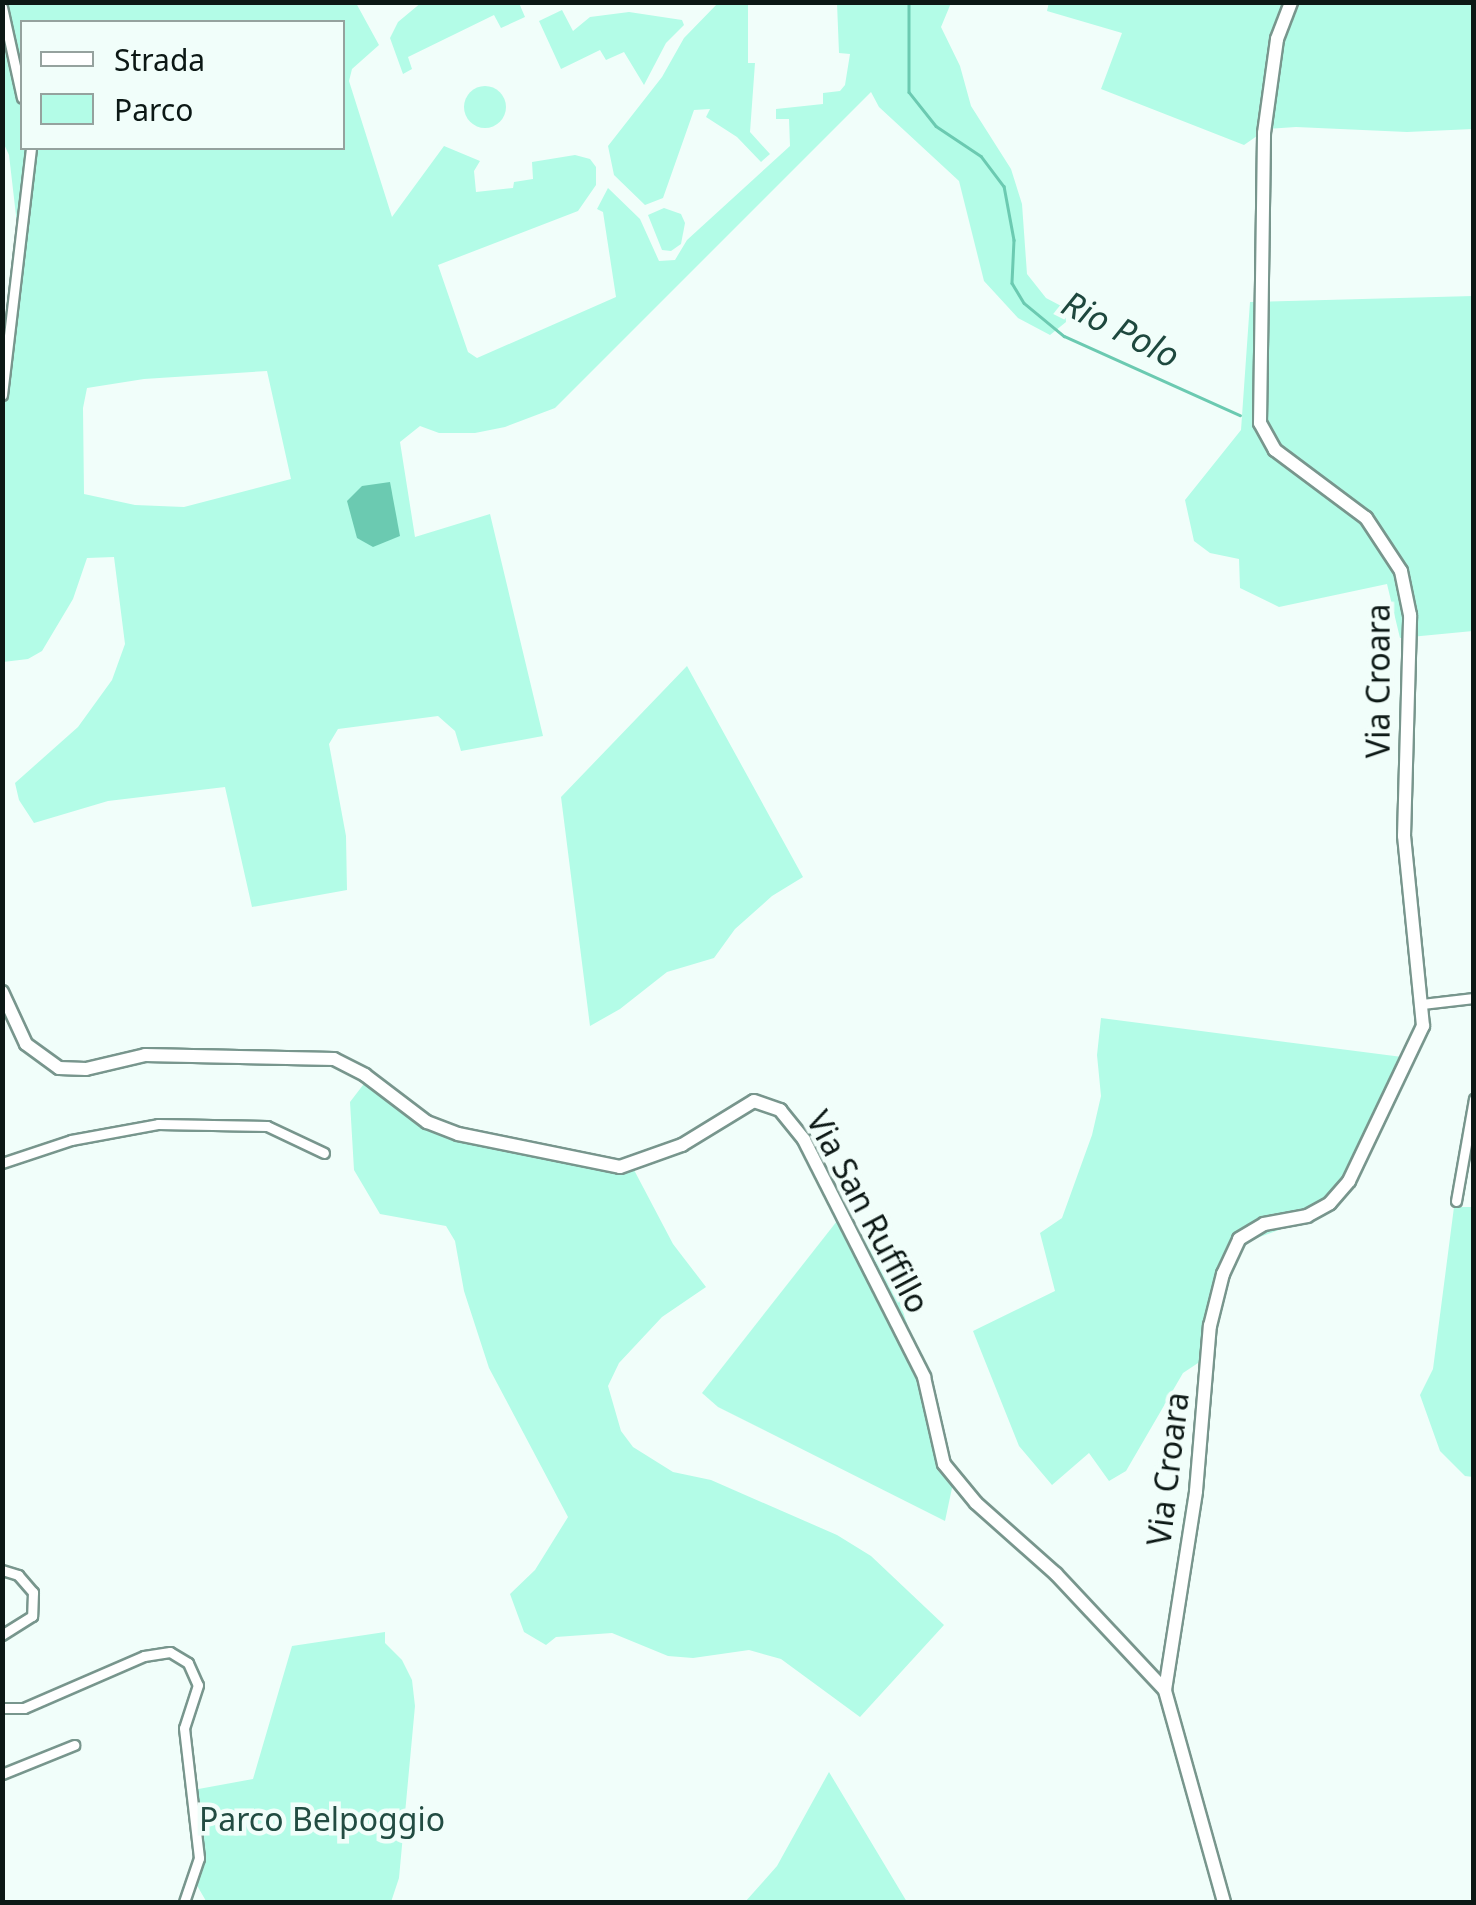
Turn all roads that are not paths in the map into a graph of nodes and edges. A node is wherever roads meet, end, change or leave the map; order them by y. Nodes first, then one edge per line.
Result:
1 (1291, 2) edge
2 (2, 7) edge
3 (20, 89) edge
4 (32, 150) edge
5 (2, 396) edge
6 (2, 992) edge
7 (1474, 998) edge
8 (1422, 1004) junction
9 (1474, 1099) edge
10 (324, 1152) dead end
11 (2, 1163) edge
12 (1456, 1201) dead end
13 (2, 1570) edge
14 (2, 1635) edge
15 (1165, 1690) junction
16 (2, 1708) edge
17 (74, 1745) dead end
18 (2, 1774) edge
19 (184, 1902) edge
20 (1224, 1902) edge

1 - 8 street, Via Croara
2 - 3 street
4 - 5 street
6 - 15 street, Via San Ruffillo
7 - 8 street
8 - 15 street, Via Croara
9 - 12 street
10 - 11 street
13 - 14 street
15 - 20 street, Via Croara
16 - 19 street
17 - 18 street

